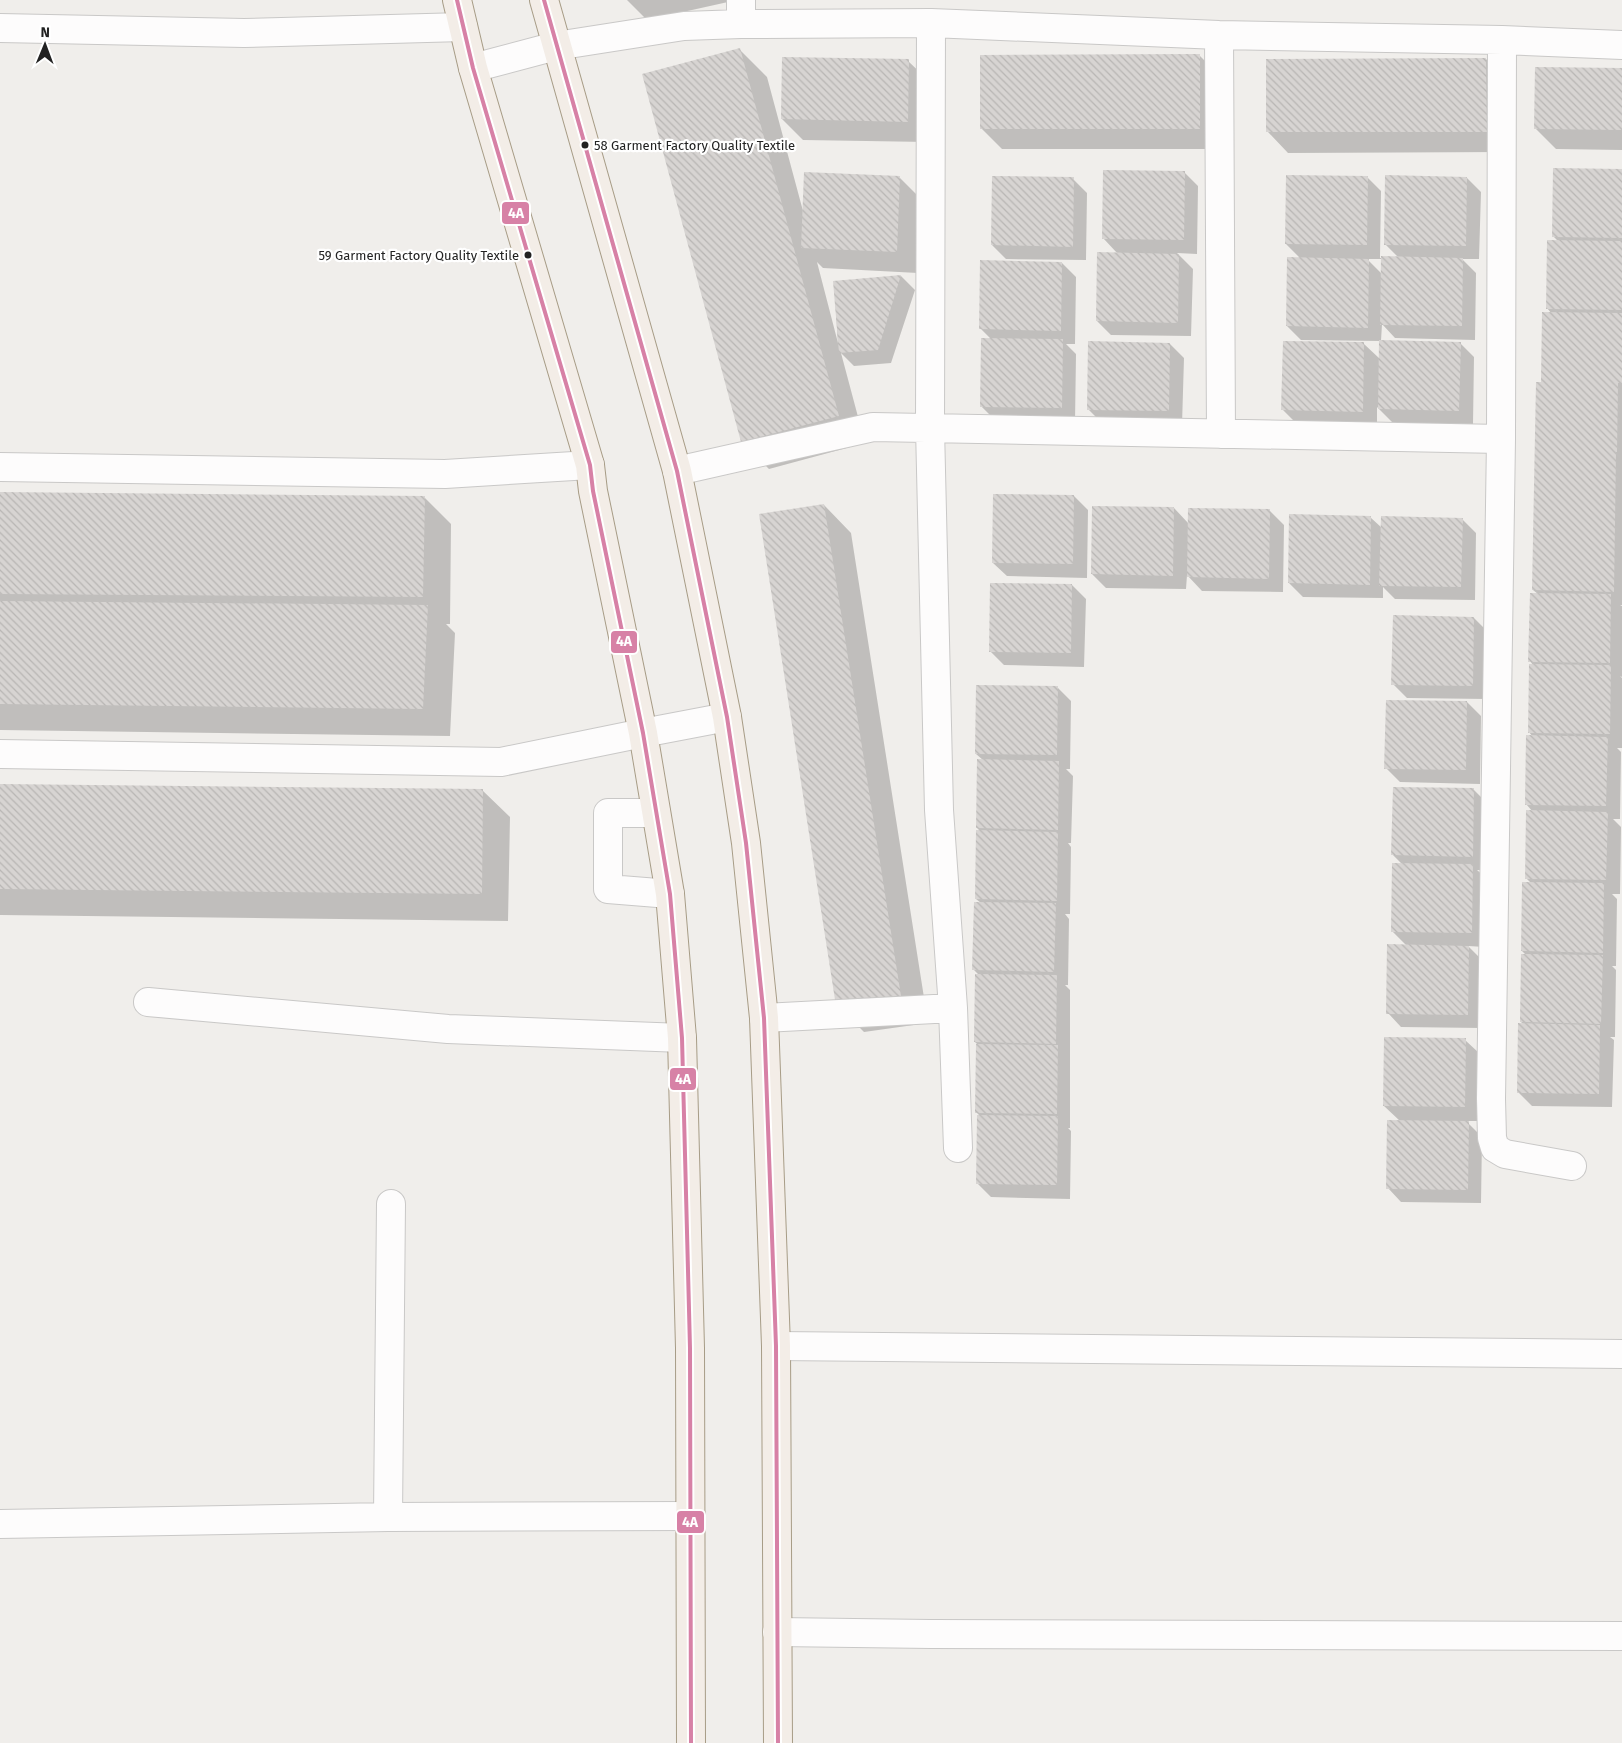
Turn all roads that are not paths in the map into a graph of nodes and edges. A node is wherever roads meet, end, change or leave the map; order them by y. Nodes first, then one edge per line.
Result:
1 (456, 0) edge
2 (544, 0) edge
3 (741, 12) edge
4 (931, 23) junction
5 (463, 27) junction
6 (0, 28) edge
7 (1219, 35) junction
8 (1502, 40) junction
9 (1622, 45) edge
10 (556, 46) junction
11 (473, 68) junction
12 (930, 428) junction
13 (1221, 434) junction
14 (1500, 439) junction
15 (590, 465) junction
16 (0, 467) edge
17 (677, 471) junction
18 (727, 717) junction
19 (643, 732) junction
20 (0, 754) edge
21 (656, 813) junction
22 (670, 894) junction
23 (148, 1002) dead end
24 (952, 1008) junction
25 (764, 1018) junction
26 (682, 1038) junction
27 (958, 1148) dead end
28 (1572, 1166) dead end
29 (390, 1204) dead end
30 (776, 1346) junction
31 (1622, 1354) edge
32 (691, 1516) junction
33 (388, 1517) junction
34 (0, 1524) edge
35 (777, 1632) junction
36 (1622, 1636) edge
37 (691, 1743) edge
38 (778, 1743) edge

1 - 5 main road
2 - 10 main road
3 - 4 street
3 - 10 street
4 - 7 street
4 - 12 street
5 - 6 street
5 - 11 main road
7 - 8 street
7 - 13 street
8 - 9 street
8 - 14 street
10 - 11 street
10 - 17 main road
11 - 15 main road
12 - 13 street
12 - 17 street
12 - 24 street
13 - 14 street
14 - 28 street
15 - 16 street
15 - 19 main road
17 - 18 main road
18 - 19 street
18 - 25 main road
19 - 20 street
19 - 21 main road
21 - 22 main road
21 - 22 street
22 - 26 main road
23 - 26 street
24 - 25 street
24 - 27 street
25 - 30 main road
26 - 32 main road
29 - 33 street
30 - 31 street
30 - 35 main road
32 - 33 street
32 - 37 main road
33 - 34 street
35 - 36 street
35 - 38 main road

